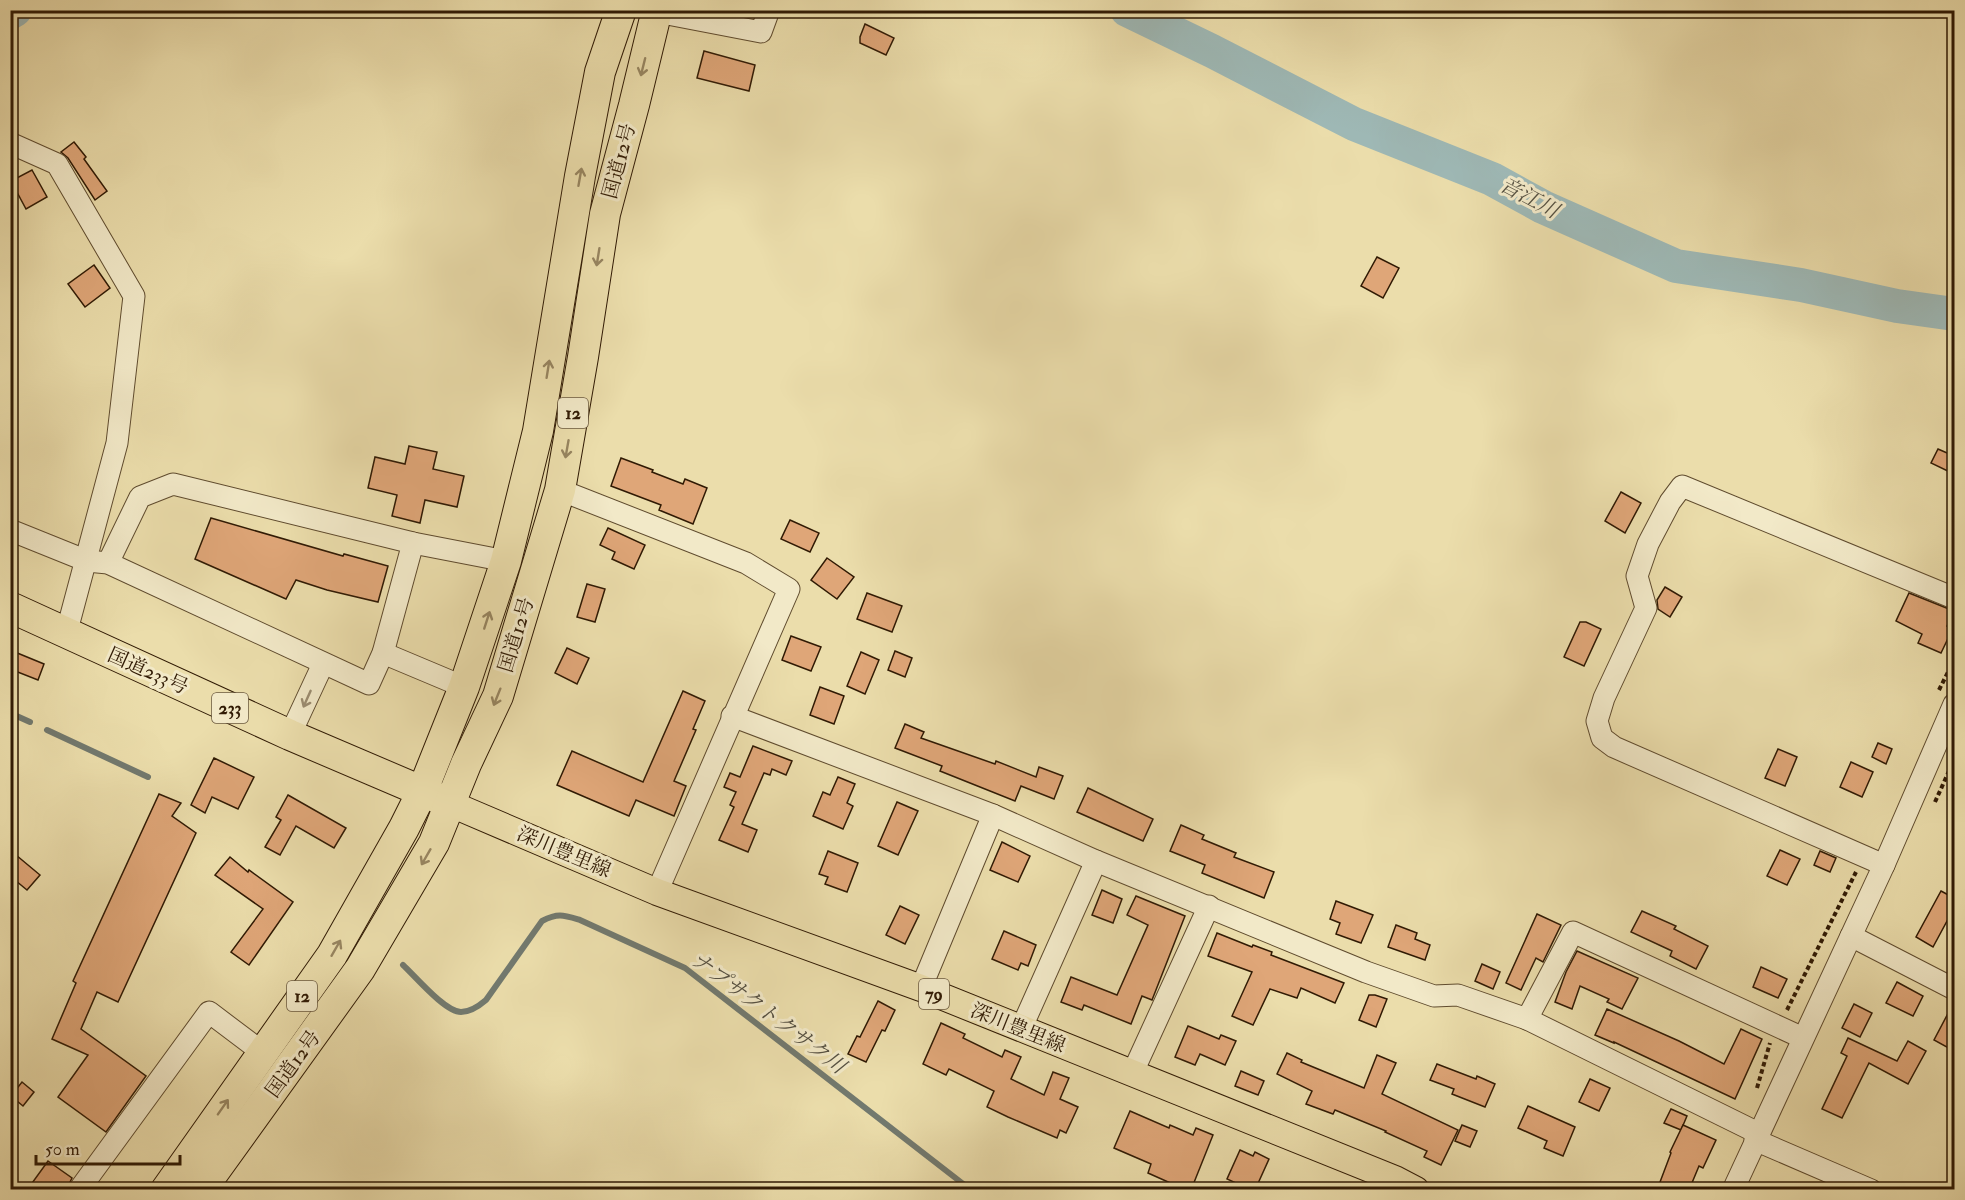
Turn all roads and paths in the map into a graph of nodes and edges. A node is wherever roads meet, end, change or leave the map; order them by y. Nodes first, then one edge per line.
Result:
1 (621, 10) edge
2 (769, 10) edge
3 (657, 11) edge
4 (10, 143) edge
5 (560, 490) junction
6 (10, 530) edge
7 (413, 543) junction
8 (506, 561) junction
9 (98, 562) junction
10 (1954, 598) edge
11 (10, 607) edge
12 (66, 634) junction
13 (383, 653) junction
14 (1954, 660) edge
15 (323, 664) junction
16 (464, 687) junction
17 (1945, 701) edge
18 (732, 717) junction
19 (290, 735) junction
20 (422, 792) junction
21 (451, 804) junction
22 (993, 815) junction
23 (1864, 856) junction
24 (1096, 861) junction
25 (1884, 866) junction
26 (657, 892) junction
27 (1209, 906) junction
28 (1851, 936) junction
29 (921, 988) junction
30 (1954, 989) edge
31 (1527, 1019) junction
32 (1779, 1027) junction
33 (1020, 1029) junction
34 (1803, 1038) junction
35 (262, 1052) junction
36 (1132, 1074) junction
37 (1755, 1092) dead end
38 (1757, 1137) junction
39 (79, 1190) edge
40 (166, 1190) edge
41 (201, 1190) edge
42 (1416, 1190) edge
43 (1733, 1190) edge
44 (1871, 1190) edge

8 -> 1 highway, 国道12号 / 12
2 - 3 street
3 -> 5 highway, 国道12号 / 12
4 - 9 street
5 - 18 street
5 -> 21 highway, 国道12号 / 12
6 - 9 street
7 - 8 street
7 - 9 street
7 - 13 street
16 -> 8 highway, 国道12号 / 12
9 - 12 street
9 - 15 street
10 - 23 street
11 - 12 highway, 国道233号 / 233
12 - 19 highway, 国道233号 / 233
13 - 15 street
13 - 16 street
14 - 17 path
15 -> 19 street
16 - 20 highway, 国道12号 / 12
17 - 25 street
18 - 22 street
18 - 26 street
19 - 20 highway, 国道233号 / 233
20 - 21 highway, 国道233号 / 233
35 -> 20 highway, 国道12号 / 12
21 - 26 main road, 深川豊里線 / 79
21 -> 41 highway, 国道12号 / 12
22 - 24 street
22 - 29 street
23 - 25 street
23 - 32 path
24 - 27 street
24 - 33 street
25 - 28 street
26 - 29 main road, 深川豊里線 / 79
27 - 31 street
27 - 36 street
28 - 30 street
28 - 34 street
29 - 33 main road, 深川豊里線 / 79
31 - 32 street
31 - 38 street
32 - 34 street
32 - 37 path
33 - 36 main road, 深川豊里線 / 79
34 - 38 street
35 - 39 street
40 -> 35 highway, 国道12号 / 12
36 - 42 main road, 深川豊里線 / 79
38 - 43 street
38 - 44 street

